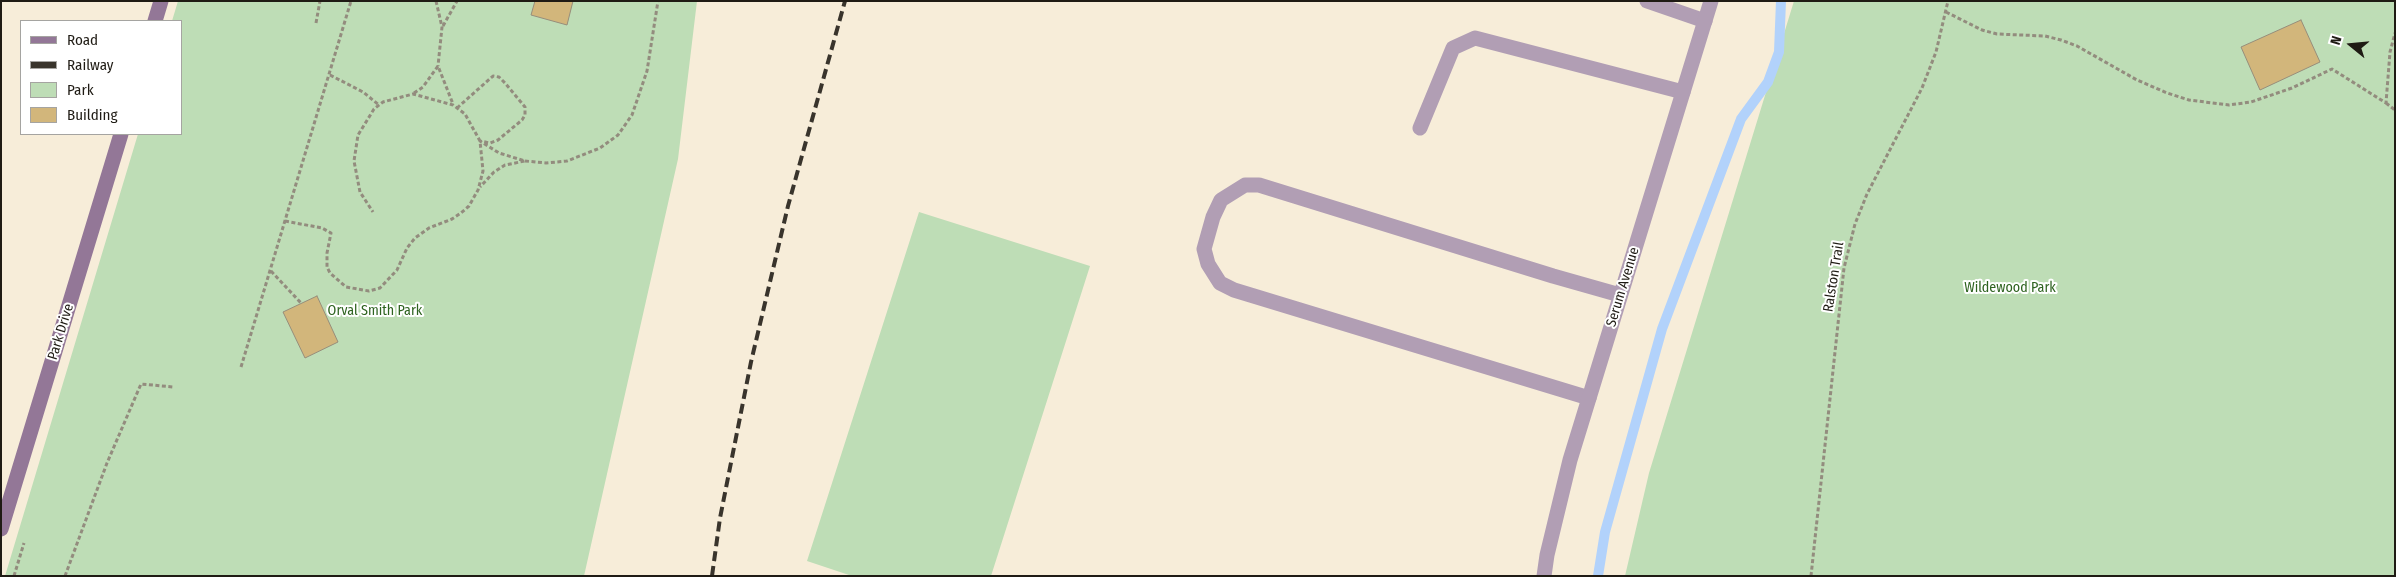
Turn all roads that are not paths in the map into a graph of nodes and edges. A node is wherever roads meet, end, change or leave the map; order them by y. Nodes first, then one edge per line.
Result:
1 (161, 1) edge
2 (1647, 1) edge
3 (1711, 1) edge
4 (155, 20) edge
5 (1705, 21) junction
6 (1683, 92) junction
7 (1420, 128) dead end
8 (121, 135) edge
9 (1620, 295) junction
10 (1589, 398) junction
11 (1, 529) edge
12 (1544, 576) edge

1 - 4 street
2 - 5 street
3 - 5 street, Serum Avenue
5 - 6 street, Serum Avenue
6 - 7 street
6 - 9 street, Serum Avenue
8 - 11 street, Park Drive
9 - 10 street, Serum Avenue
9 - 10 street
10 - 12 street, Serum Avenue

